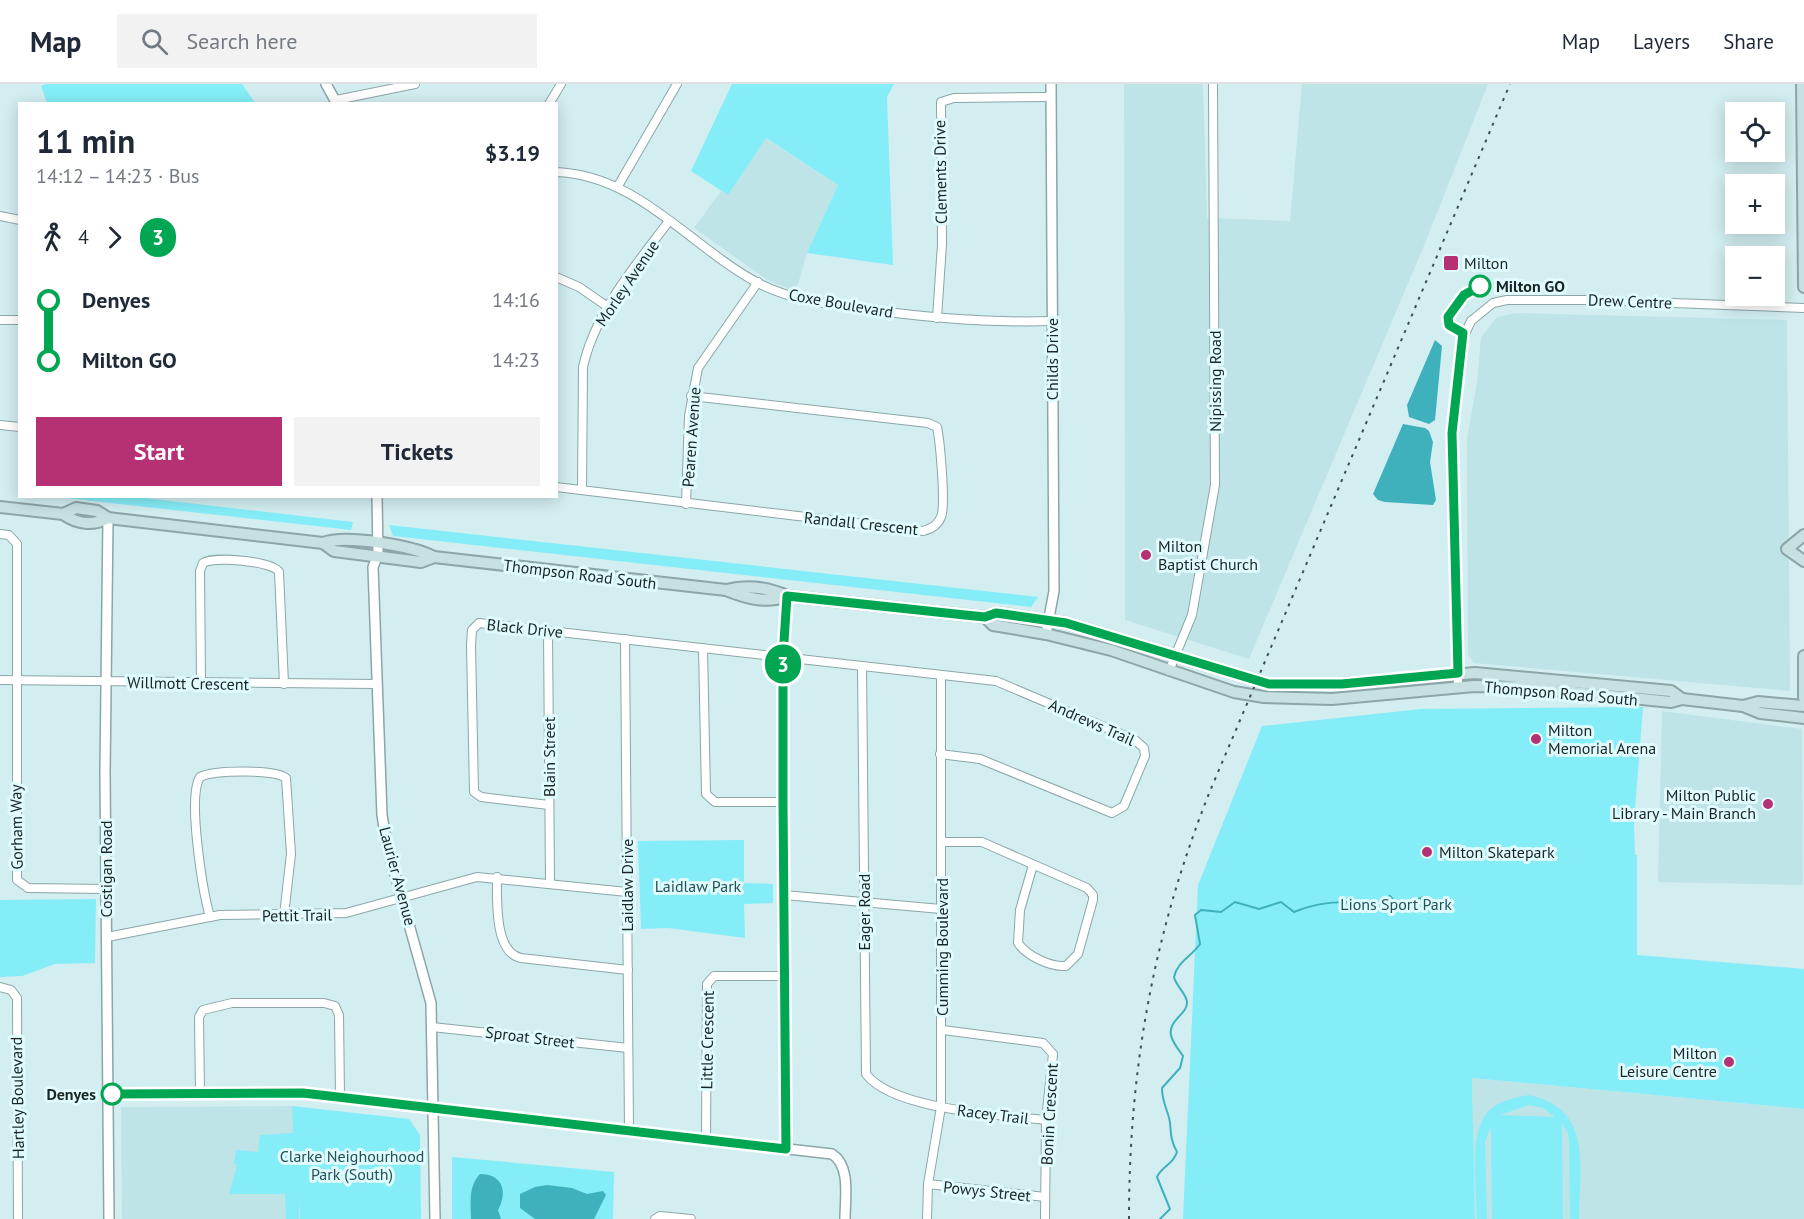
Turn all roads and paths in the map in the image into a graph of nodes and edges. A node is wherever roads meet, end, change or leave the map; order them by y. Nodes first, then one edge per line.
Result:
1 (326, 84) edge
2 (415, 84) edge
3 (561, 84) edge
4 (677, 84) edge
5 (1052, 84) edge
6 (1213, 84) edge
7 (1802, 84) edge
8 (1051, 97) junction
9 (337, 102) edge
10 (550, 102) edge
11 (558, 172) edge
12 (618, 186) junction
13 (0, 216) edge
14 (18, 220) edge
15 (669, 221) junction
16 (558, 278) edge
17 (758, 282) junction
18 (1804, 287) edge
19 (608, 307) junction
20 (1804, 308) edge
21 (938, 318) junction
22 (0, 320) edge
23 (18, 320) edge
24 (1051, 321) junction
25 (691, 396) junction
26 (0, 425) edge
27 (18, 427) edge
28 (558, 488) edge
29 (582, 490) junction
30 (377, 498) edge
31 (686, 504) junction
32 (0, 507) edge
33 (108, 518) junction
34 (0, 534) edge
35 (1804, 535) edge
36 (323, 543) junction
37 (378, 544) junction
38 (378, 555) junction
39 (434, 557) junction
40 (1804, 561) edge
41 (787, 596) junction
42 (985, 617) junction
43 (1050, 620) junction
44 (548, 630) junction
45 (1047, 634) junction
46 (626, 639) junction
47 (703, 648) junction
48 (1176, 656) junction
49 (1804, 656) edge
50 (783, 657) junction
51 (862, 666) junction
52 (1169, 671) junction
53 (1458, 673) junction
54 (940, 675) junction
55 (0, 680) edge
56 (17, 681) junction
57 (107, 682) junction
58 (201, 683) junction
59 (284, 684) junction
60 (377, 684) junction
61 (1458, 686) junction
62 (1804, 698) edge
63 (1682, 699) junction
64 (1743, 706) junction
65 (1804, 706) edge
66 (1804, 717) edge
67 (940, 754) junction
68 (783, 802) junction
69 (549, 805) junction
70 (942, 842) junction
71 (1033, 865) junction
72 (497, 877) junction
73 (550, 883) junction
74 (106, 889) junction
75 (627, 892) junction
76 (784, 895) junction
77 (402, 896) junction
78 (864, 902) junction
79 (941, 909) junction
80 (284, 915) junction
81 (210, 917) junction
82 (107, 937) junction
83 (628, 970) junction
84 (784, 976) junction
85 (0, 987) edge
86 (432, 1027) junction
87 (943, 1030) junction
88 (628, 1048) junction
89 (200, 1093) junction
90 (108, 1094) junction
91 (340, 1097) junction
92 (941, 1107) junction
93 (433, 1108) junction
94 (1046, 1120) junction
95 (629, 1131) junction
96 (706, 1140) junction
97 (786, 1149) junction
98 (928, 1184) junction
99 (1046, 1197) junction
100 (18, 1219) edge
101 (110, 1219) edge
102 (435, 1219) edge
103 (655, 1219) edge
104 (691, 1219) edge
105 (845, 1219) edge
106 (927, 1219) edge
107 (1045, 1219) edge

1 - 9 street
2 - 9 street
3 - 10 street
4 - 12 street
5 - 8 street, Childs Drive
6 - 48 street, Nipissing Road
7 - 18 main road
8 - 21 street, Clements Drive
8 - 24 street, Childs Drive
11 - 12 street, Coxe Boulevard
12 - 15 street, Coxe Boulevard
13 - 14 street
15 - 17 street, Coxe Boulevard
15 - 19 street, Morley Avenue
16 - 19 street
17 - 21 street, Coxe Boulevard
17 - 25 street, Pearen Avenue
19 - 29 street, Morley Avenue
20 - 53 street, Drew Centre
21 - 24 street, Coxe Boulevard
22 - 23 street
24 - 43 street, Childs Drive
25 - 31 street, Pearen Avenue
25 - 31 street, Randall Crescent
26 - 27 street
28 - 29 street, Randall Crescent
29 - 31 street, Randall Crescent
30 - 37 street, Laurier Avenue
32 - 33 main road, Thompson Road South
33 - 36 main road, Thompson Road South
33 - 57 street, Costigan Road
34 - 56 street
35 - 40 main road
36 - 37 main road, Thompson Road South
36 - 38 main road, Thompson Road South
37 - 38 street, Laurier Avenue
37 - 39 main road, Thompson Road South
38 - 39 main road, Thompson Road South
38 - 60 street, Laurier Avenue
39 - 41 main road, Thompson Road South
41 - 42 main road, Thompson Road South
41 - 50 street
42 - 43 main road, Thompson Road South
42 - 45 main road, Thompson Road South
43 - 45 street, Childs Drive
43 - 48 main road, Thompson Road South
44 - 46 street, Black Drive
44 - 69 street, Blain Street
44 - 69 street, Black Drive
45 - 52 main road, Thompson Road South
46 - 47 street, Black Drive
46 - 75 street, Laidlaw Drive
47 - 50 street, Black Drive
47 - 68 street
48 - 52 street, Nipissing Road
48 - 53 main road, Thompson Road South
49 - 62 main road
50 - 51 street, Andrews Trail
50 - 68 street
51 - 54 street, Andrews Trail
51 - 78 street, Eager Road
52 - 61 main road, Thompson Road South
53 - 61 street, Drew Centre
53 - 63 main road, Thompson Road South
54 - 67 street, Cumming Boulevard
54 - 67 street, Andrews Trail
55 - 56 street, Willmott Crescent
56 - 57 street, Willmott Crescent
56 - 74 street, Gorham Way
57 - 58 street, Willmott Crescent
57 - 74 street, Costigan Road
58 - 59 street, Willmott Crescent
58 - 59 street
59 - 60 street, Willmott Crescent
60 - 77 street, Laurier Avenue
61 - 63 main road, Thompson Road South
63 - 64 main road, Thompson Road South
64 - 65 main road, Thompson Road South
64 - 66 main road, Thompson Road South
67 - 70 street, Cumming Boulevard
68 - 76 street
69 - 73 street, Blain Street
70 - 71 street
70 - 79 street, Cumming Boulevard
71 - 71 street
72 - 73 street, Pettit Trail
72 - 77 street, Pettit Trail
72 - 83 street
73 - 75 street, Pettit Trail
74 - 82 street, Costigan Road
75 - 83 street, Laidlaw Drive
76 - 78 street
76 - 84 street
77 - 80 street, Pettit Trail
77 - 86 street, Laurier Avenue
78 - 79 street
78 - 92 street, Eager Road
79 - 87 street, Cumming Boulevard
80 - 81 street, Pettit Trail
80 - 81 street
81 - 82 street, Pettit Trail
82 - 90 street, Costigan Road
83 - 88 street, Laidlaw Drive
84 - 96 street, Little Crescent
84 - 97 street
85 - 100 street, Hartley Boulevard
86 - 88 street, Sproat Street
86 - 93 street, Laurier Avenue
87 - 92 street, Cumming Boulevard
87 - 94 street, Bonin Crescent
88 - 95 street, Laidlaw Drive
89 - 90 street
89 - 91 street
89 - 91 street
90 - 101 street, Costigan Road
91 - 93 street
92 - 94 street, Racey Trail
92 - 98 street, Cumming Boulevard
93 - 95 street
93 - 102 street, Laurier Avenue
94 - 99 street, Bonin Crescent
95 - 96 street
96 - 97 street
97 - 105 street
98 - 99 street, Powys Street
98 - 106 street, Cumming Boulevard
99 - 107 street, Bonin Crescent
103 - 104 street

